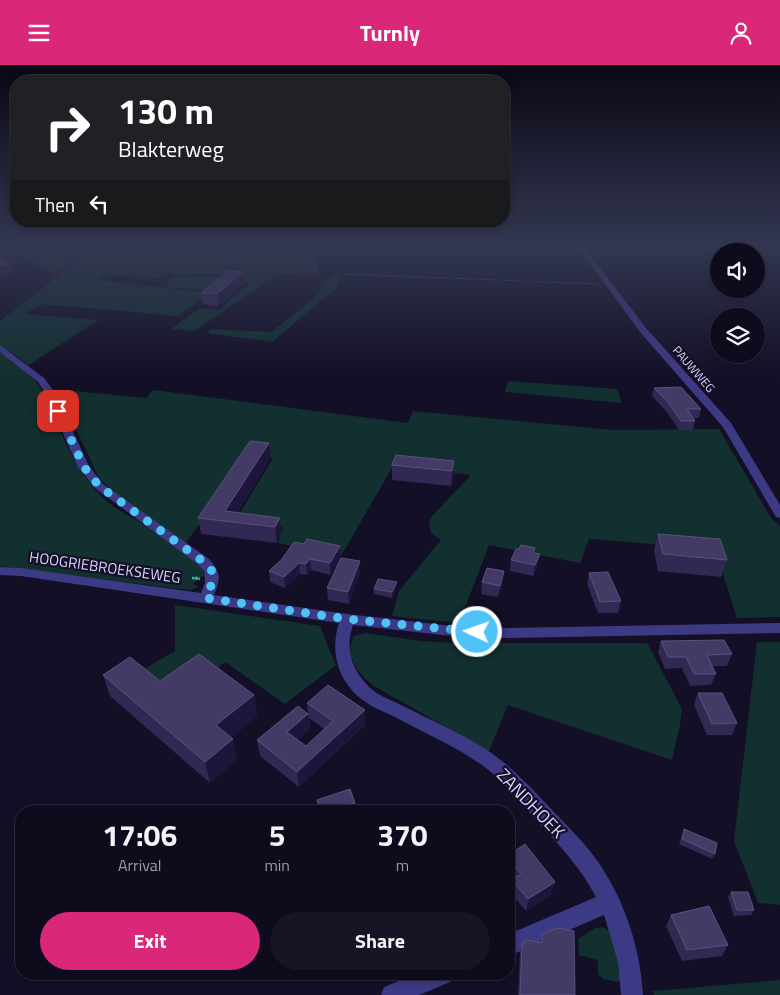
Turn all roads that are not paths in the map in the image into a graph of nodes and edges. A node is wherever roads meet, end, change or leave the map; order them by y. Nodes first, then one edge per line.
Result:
1 (613, 290) edge
2 (0, 348) edge
3 (780, 513) edge
4 (0, 571) edge
5 (206, 598) junction
6 (347, 619) junction
7 (780, 628) edge
8 (610, 902) junction
9 (515, 942) edge
10 (428, 980) edge
11 (392, 995) edge
12 (632, 995) edge

1 - 3 street, PAUWWEG
2 - 5 street
4 - 5 street, HOOGRIEBROEKSEWEG
5 - 6 street
6 - 7 street
6 - 8 street, ZANDHOEK
8 - 9 street
8 - 12 street, ZANDHOEK
10 - 11 street

